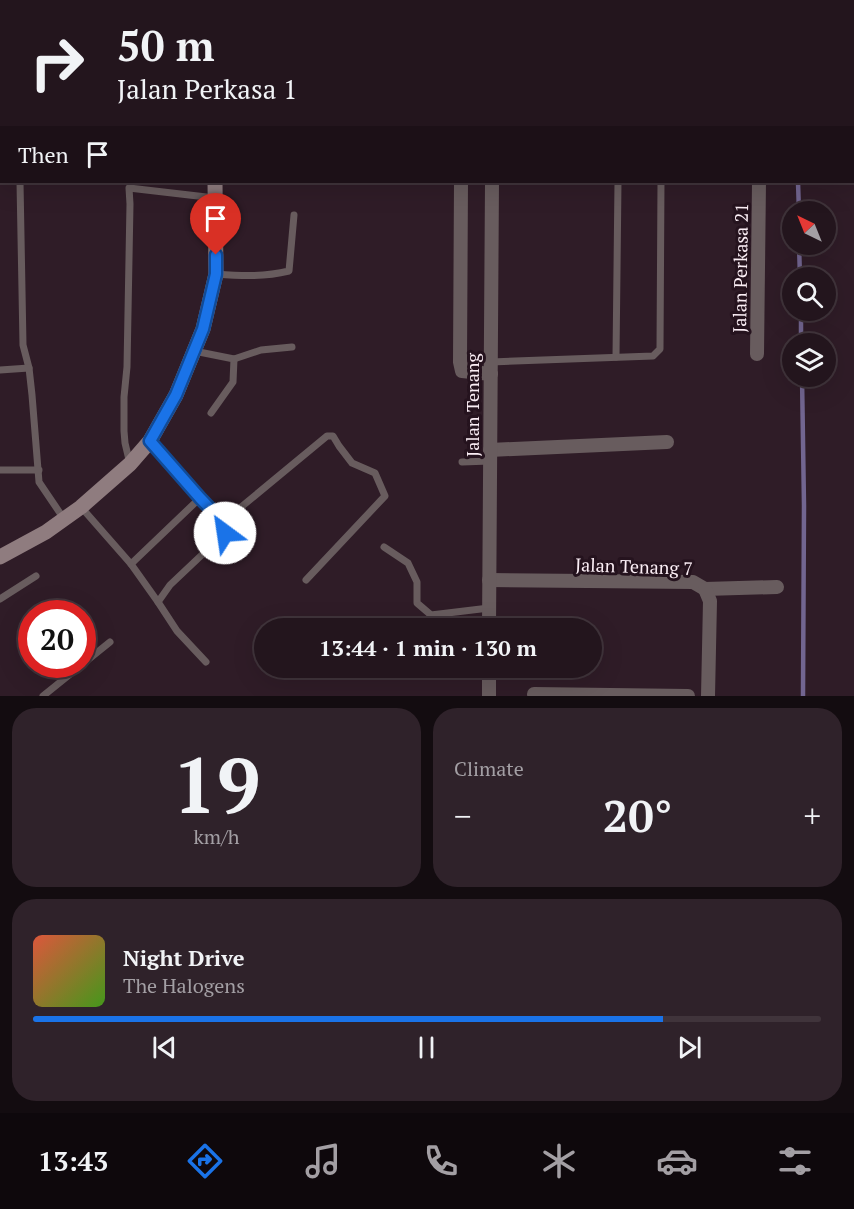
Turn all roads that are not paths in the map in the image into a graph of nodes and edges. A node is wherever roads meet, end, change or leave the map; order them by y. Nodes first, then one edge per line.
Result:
1 (20, 183) edge
2 (214, 183) edge
3 (461, 183) edge
4 (492, 183) edge
5 (618, 183) edge
6 (662, 183) edge
7 (759, 183) edge
8 (128, 185) edge
9 (215, 198) junction
10 (294, 215) dead end
11 (216, 274) junction
12 (292, 347) dead end
13 (194, 351) junction
14 (757, 354) dead end
15 (616, 357) junction
16 (234, 359) junction
17 (28, 368) junction
18 (491, 368) junction
19 (0, 370) edge
20 (211, 413) dead end
21 (150, 441) junction
22 (667, 442) dead end
23 (490, 455) junction
24 (462, 462) dead end
25 (130, 464) junction
26 (0, 470) edge
27 (39, 470) junction
28 (200, 498) junction
29 (81, 507) junction
30 (64, 519) junction
31 (223, 522) junction
32 (384, 547) dead end
33 (0, 557) edge
34 (131, 564) junction
35 (36, 576) dead end
36 (306, 580) dead end
37 (489, 580) junction
38 (777, 587) dead end
39 (705, 589) junction
40 (0, 599) edge
41 (158, 602) junction
42 (489, 608) junction
43 (489, 618) edge
44 (110, 642) dead end
45 (206, 662) dead end
46 (489, 678) edge
47 (534, 694) dead end
48 (43, 696) edge
49 (489, 696) edge
50 (688, 696) edge
51 (708, 696) edge

1 - 17 lane
2 - 9 street
3 - 18 street
4 - 18 street, Jalan Tenang
5 - 15 lane
6 - 15 lane
7 - 14 street, Jalan Perkasa 21
8 - 9 lane
8 - 25 lane
9 - 11 street
10 - 11 lane
11 - 13 street
12 - 16 lane
13 - 16 lane
13 - 21 street
15 - 18 lane
16 - 20 lane
17 - 19 lane
17 - 27 lane
18 - 23 street, Jalan Tenang
21 - 25 street
21 - 28 lane
22 - 23 street
23 - 24 lane
23 - 37 street, Jalan Tenang
25 - 29 street
26 - 27 lane
27 - 30 lane
28 - 31 lane
28 - 34 lane
29 - 30 street
29 - 34 lane
30 - 33 street
31 - 36 lane
31 - 41 lane
32 - 42 lane
34 - 41 lane
35 - 40 lane
37 - 39 street, Jalan Tenang 7
37 - 42 street, Jalan Tenang
38 - 39 street, Jalan Tenang 7
39 - 51 street
41 - 45 lane
42 - 43 street, Jalan Tenang
44 - 48 lane
46 - 49 street
47 - 50 street

